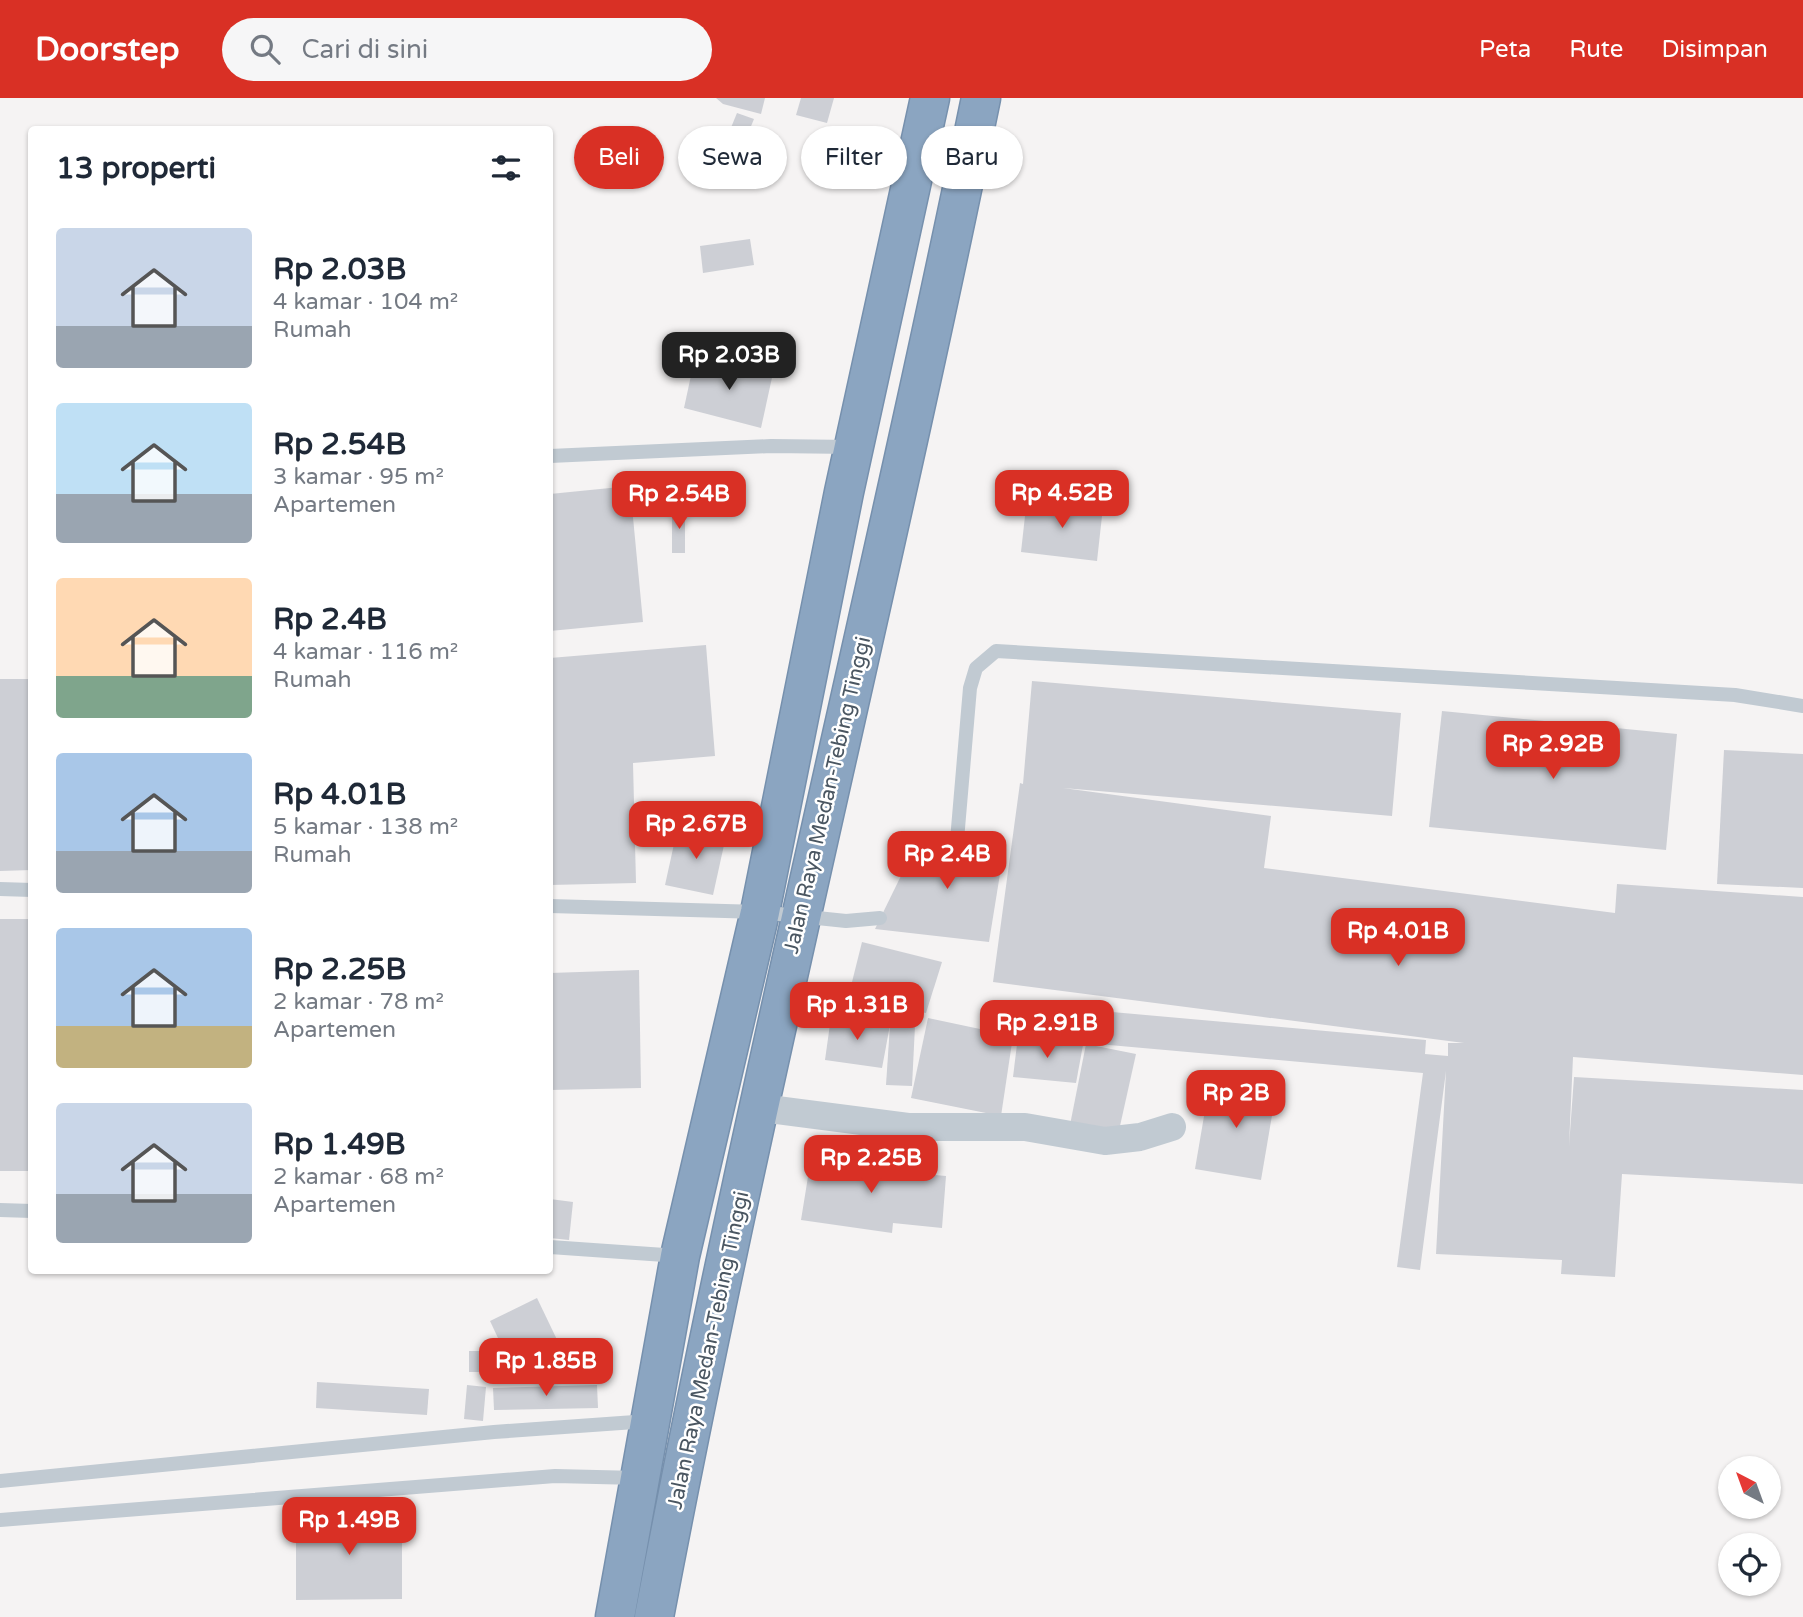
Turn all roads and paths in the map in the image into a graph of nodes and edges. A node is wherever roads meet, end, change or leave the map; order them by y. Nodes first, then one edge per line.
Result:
1 (930, 98) edge
2 (981, 98) edge
3 (855, 447) junction
4 (553, 456) edge
5 (1803, 706) edge
6 (957, 840) dead end
7 (0, 889) edge
8 (28, 890) edge
9 (553, 906) edge
10 (760, 912) junction
11 (800, 915) junction
12 (880, 918) dead end
13 (761, 1108) junction
14 (1172, 1127) dead end
15 (0, 1210) edge
16 (28, 1211) edge
17 (553, 1247) edge
18 (681, 1256) junction
19 (650, 1421) junction
20 (639, 1478) junction
21 (0, 1481) edge
22 (0, 1520) edge
23 (615, 1617) edge
24 (654, 1617) edge

1 - 3 highway, Jalan Raya Medan-Tebing Tinggi
2 - 11 highway, Jalan Raya Medan-Tebing Tinggi
3 - 4 lane
3 - 10 highway, Jalan Raya Medan-Tebing Tinggi
5 - 6 lane
7 - 8 lane
9 - 10 lane
10 - 11 lane
10 - 18 highway, Jalan Raya Medan-Tebing Tinggi
11 - 12 lane
11 - 13 highway, Jalan Raya Medan-Tebing Tinggi
13 - 14 street
13 - 24 highway, Jalan Raya Medan-Tebing Tinggi
15 - 16 lane
17 - 18 lane
18 - 19 highway, Jalan Raya Medan-Tebing Tinggi
19 - 20 highway, Jalan Raya Medan-Tebing Tinggi
19 - 21 lane
20 - 22 lane
20 - 23 highway, Jalan Raya Medan-Tebing Tinggi

